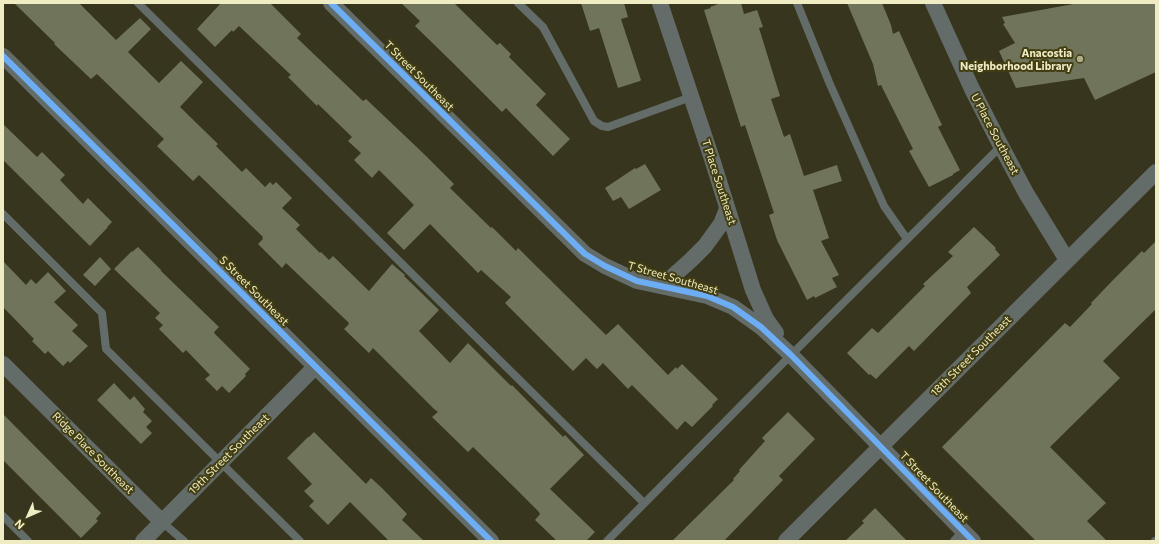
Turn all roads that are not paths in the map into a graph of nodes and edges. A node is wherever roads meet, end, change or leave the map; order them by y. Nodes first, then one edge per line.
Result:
1 (138, 3) edge
2 (331, 3) edge
3 (518, 3) edge
4 (660, 3) edge
5 (797, 3) edge
6 (933, 3) edge
7 (3, 56) edge
8 (691, 97) junction
9 (1001, 146) junction
10 (1155, 175) edge
11 (727, 209) junction
12 (3, 214) edge
13 (907, 239) junction
14 (1068, 260) junction
15 (652, 284) junction
16 (791, 355) junction
17 (3, 364) edge
18 (316, 367) junction
19 (880, 447) junction
20 (221, 462) junction
21 (644, 503) junction
22 (3, 516) edge
23 (162, 522) junction
24 (963, 538) edge
25 (28, 541) edge
26 (142, 541) edge
27 (184, 541) edge
28 (300, 541) edge
29 (491, 541) edge
30 (607, 541) edge
31 (786, 541) edge

1 - 21 lane
2 - 15 street, T Street Southeast
3 - 8 lane
4 - 8 street, T Place Southeast
5 - 13 lane
6 - 9 street, U Place Southeast
7 - 18 street, S Street Southeast
8 - 11 street, T Place Southeast
9 - 13 lane
9 - 14 street, U Place Southeast
10 - 14 street, 18th Street Southeast
11 - 15 street
11 - 16 street, T Place Southeast
12 - 20 lane
13 - 16 lane
14 - 19 street, 18th Street Southeast
15 - 16 street, T Street Southeast
16 - 19 street, T Street Southeast
16 - 21 lane
17 - 23 street, Ridge Place Southeast
18 - 20 street, 19th Street Southeast
18 - 29 street, S Street Southeast
19 - 24 street, T Street Southeast
19 - 31 street, 18th Street Southeast
20 - 23 street, 19th Street Southeast
20 - 28 lane
21 - 30 lane
22 - 25 lane
23 - 26 street, 19th Street Southeast
23 - 27 lane, Ridge Place Southeast

